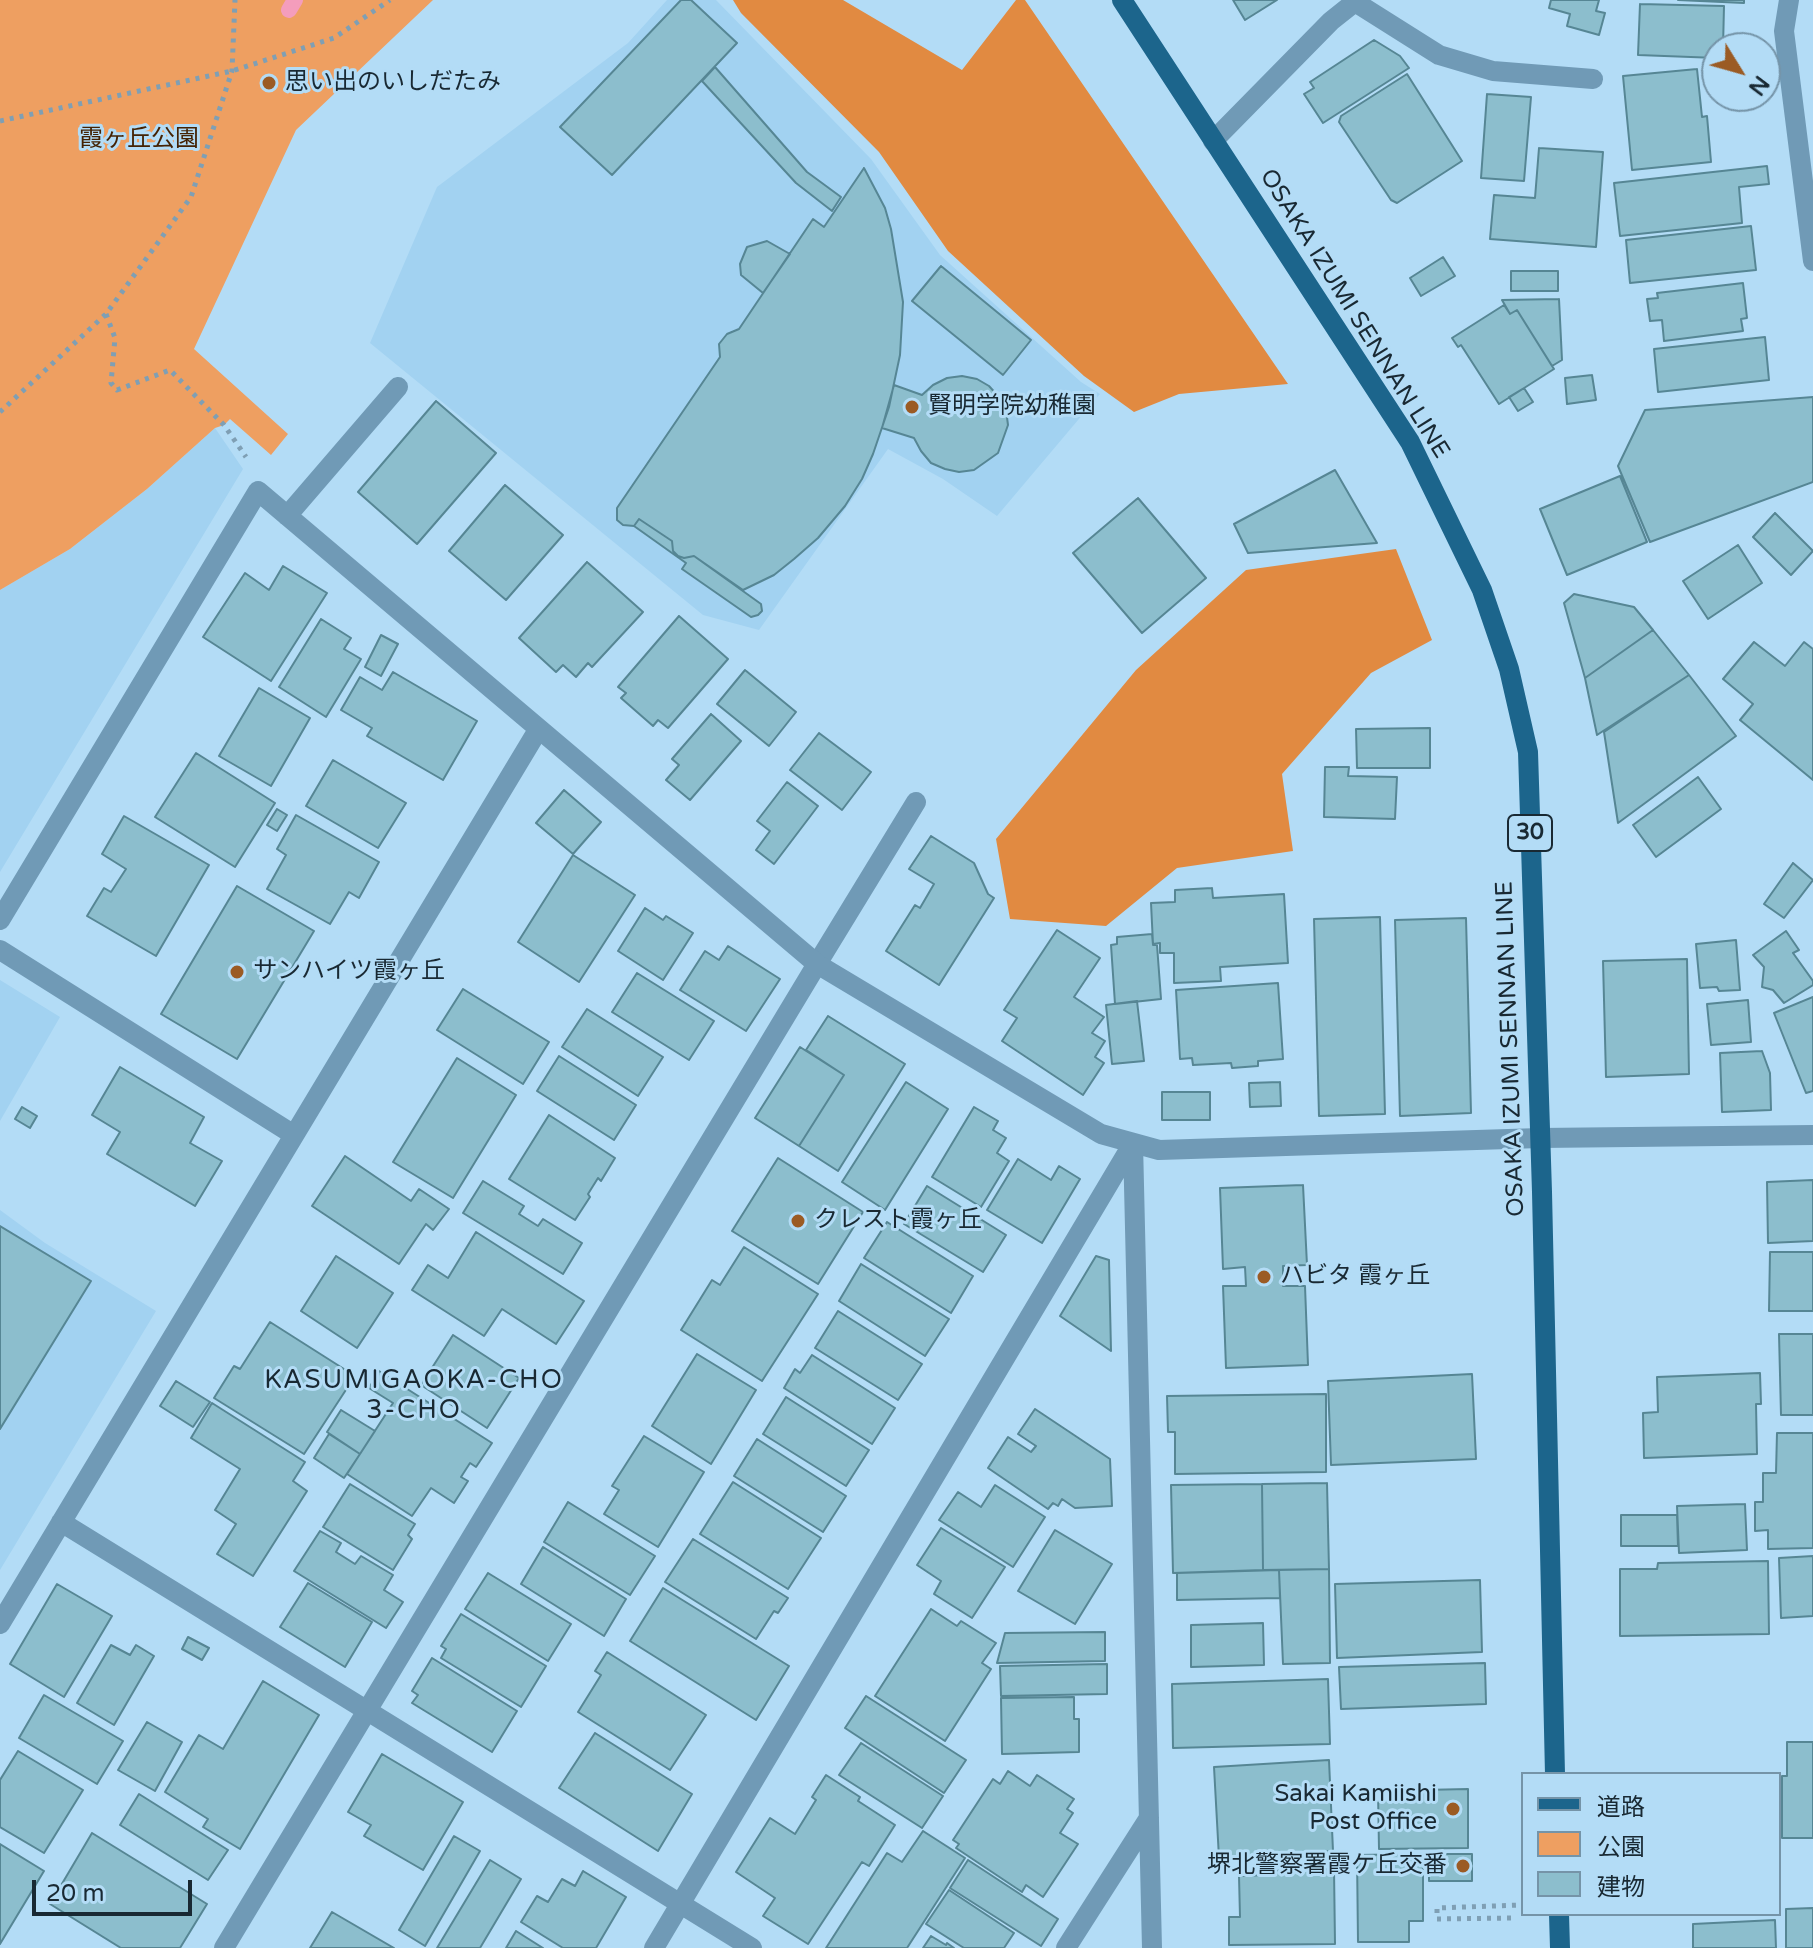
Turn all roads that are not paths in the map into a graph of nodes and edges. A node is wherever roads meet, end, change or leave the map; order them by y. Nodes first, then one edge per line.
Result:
1 (1122, 0) edge
2 (1789, 0) edge
3 (1593, 79) dead end
4 (1213, 141) junction
5 (1812, 255) edge
6 (398, 387) dead end
7 (287, 516) junction
8 (538, 730) junction
9 (916, 802) dead end
10 (0, 920) edge
11 (0, 950) edge
12 (817, 964) junction
13 (294, 1135) junction
14 (1813, 1135) edge
15 (1540, 1138) junction
16 (1133, 1143) junction
17 (61, 1522) junction
18 (0, 1624) edge
19 (368, 1709) junction
20 (1555, 1772) edge
21 (1149, 1818) junction
22 (681, 1904) junction
23 (1559, 1916) edge
24 (224, 1948) edge
25 (654, 1948) edge
26 (752, 1948) edge
27 (1066, 1948) edge
28 (1152, 1948) edge
29 (1560, 1948) edge

1 - 4 main road, OSAKA IZUMI SENNAN LINE / 30
2 - 5 street
3 - 4 street
4 - 15 main road, OSAKA IZUMI SENNAN LINE / 30
6 - 7 street
7 - 8 street
7 - 10 street
8 - 12 street
8 - 13 street
9 - 12 street
11 - 13 street
12 - 16 street
12 - 19 street
13 - 17 street
14 - 15 street
15 - 16 street
15 - 20 main road, OSAKA IZUMI SENNAN LINE / 30
16 - 21 street
16 - 22 street
17 - 18 street
17 - 19 street
19 - 22 street
19 - 24 street
21 - 27 street
21 - 28 street
22 - 25 street
22 - 26 street
23 - 29 main road

